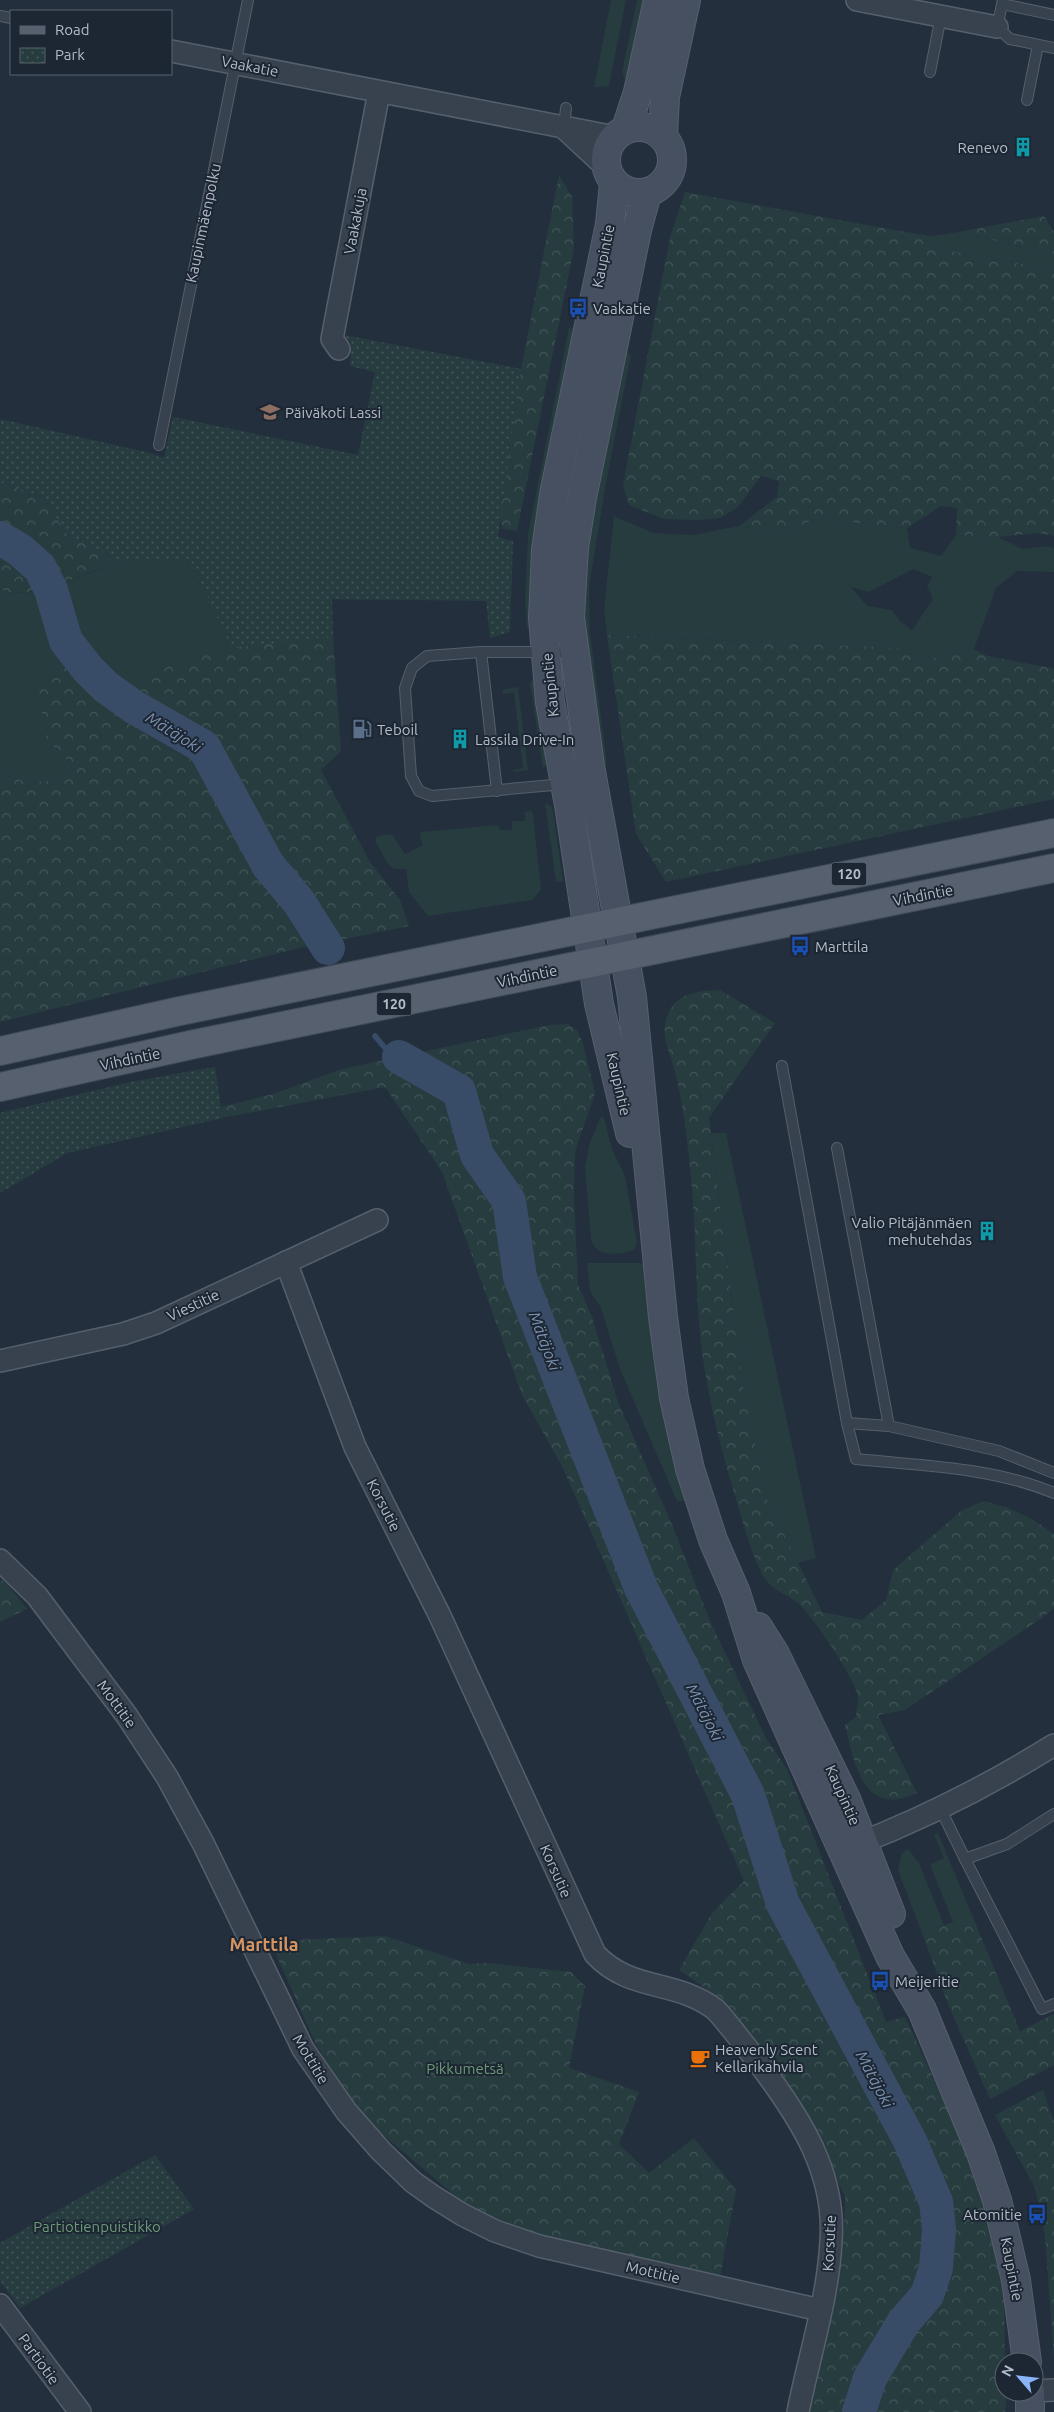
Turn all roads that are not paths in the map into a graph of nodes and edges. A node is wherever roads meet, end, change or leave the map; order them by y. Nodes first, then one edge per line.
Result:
1 (248, 0) edge
2 (658, 0) edge
3 (686, 0) edge
4 (857, 0) edge
5 (1003, 2) edge
6 (1054, 15) edge
7 (941, 16) junction
8 (997, 27) junction
9 (1038, 45) junction
10 (1054, 48) edge
11 (172, 51) edge
12 (236, 64) junction
13 (930, 72) dead end
14 (378, 85) junction
15 (1027, 100) dead end
16 (565, 118) junction
17 (621, 133) junction
18 (662, 137) junction
19 (610, 175) junction
20 (647, 193) junction
21 (339, 349) dead end
22 (159, 445) dead end
23 (481, 652) junction
24 (546, 652) junction
25 (573, 652) junction
26 (564, 784) junction
27 (497, 791) junction
28 (1054, 833) edge
29 (1054, 868) edge
30 (617, 922) junction
31 (587, 928) junction
32 (623, 957) junction
33 (593, 963) junction
34 (0, 1051) edge
35 (782, 1066) dead end
36 (0, 1087) edge
37 (836, 1148) dead end
38 (377, 1220) dead end
39 (656, 1244) junction
40 (286, 1262) junction
41 (0, 1361) edge
42 (847, 1423) junction
43 (889, 1426) junction
44 (1054, 1473) edge
45 (1054, 1493) edge
46 (0, 1560) edge
47 (1054, 1745) edge
48 (941, 1810) junction
49 (1054, 1814) edge
50 (853, 1846) junction
51 (965, 1859) junction
52 (1054, 2004) edge
53 (0, 2305) edge
54 (820, 2310) junction
55 (1026, 2352) edge
56 (80, 2412) edge
57 (798, 2412) edge

1 - 12 lane, Kaupinmäenpolku
2 - 17 main road
3 - 18 main road
4 - 7 street
5 - 6 lane
5 - 8 lane
7 - 8 street
7 - 13 lane
8 - 9 lane
9 - 10 lane
9 - 15 lane
11 - 12 street, Vaakatie
12 - 14 street, Vaakatie
12 - 22 lane, Kaupinmäenpolku
14 - 16 street, Vaakatie
14 - 21 street, Vaakakuja
16 - 17 street, Vaakatie
16 - 19 street
17 - 18 main road
17 - 19 main road
18 - 20 main road
19 - 20 main road
19 - 24 main road, Kaupintie
20 - 25 main road, Kaupintie
23 - 24 lane
23 - 27 lane
23 - 27 lane
24 - 25 lane
24 - 26 main road, Kaupintie
25 - 30 main road, Kaupintie
26 - 27 lane
26 - 31 main road, Kaupintie
28 - 30 main road, 120
29 - 32 main road, Vihdintie / 120
30 - 31 main road, 120
30 - 32 main road, Kaupintie
31 - 33 main road, Kaupintie
31 - 34 main road, 120
32 - 33 main road, Vihdintie / 120
32 - 39 main road, Kaupintie
33 - 36 main road, Vihdintie / 120
33 - 39 main road, Kaupintie
35 - 42 lane
37 - 43 lane
38 - 40 street, Viestitie
39 - 50 main road, Kaupintie
40 - 41 street, Viestitie
40 - 54 street, Korsutie
42 - 43 lane
42 - 45 lane
43 - 44 lane
46 - 54 street, Mottitie
47 - 48 street
48 - 50 street
48 - 51 lane
49 - 51 lane
50 - 55 main road, Kaupintie
51 - 52 lane
53 - 56 street, Partiotie
54 - 57 street, Korsutie

